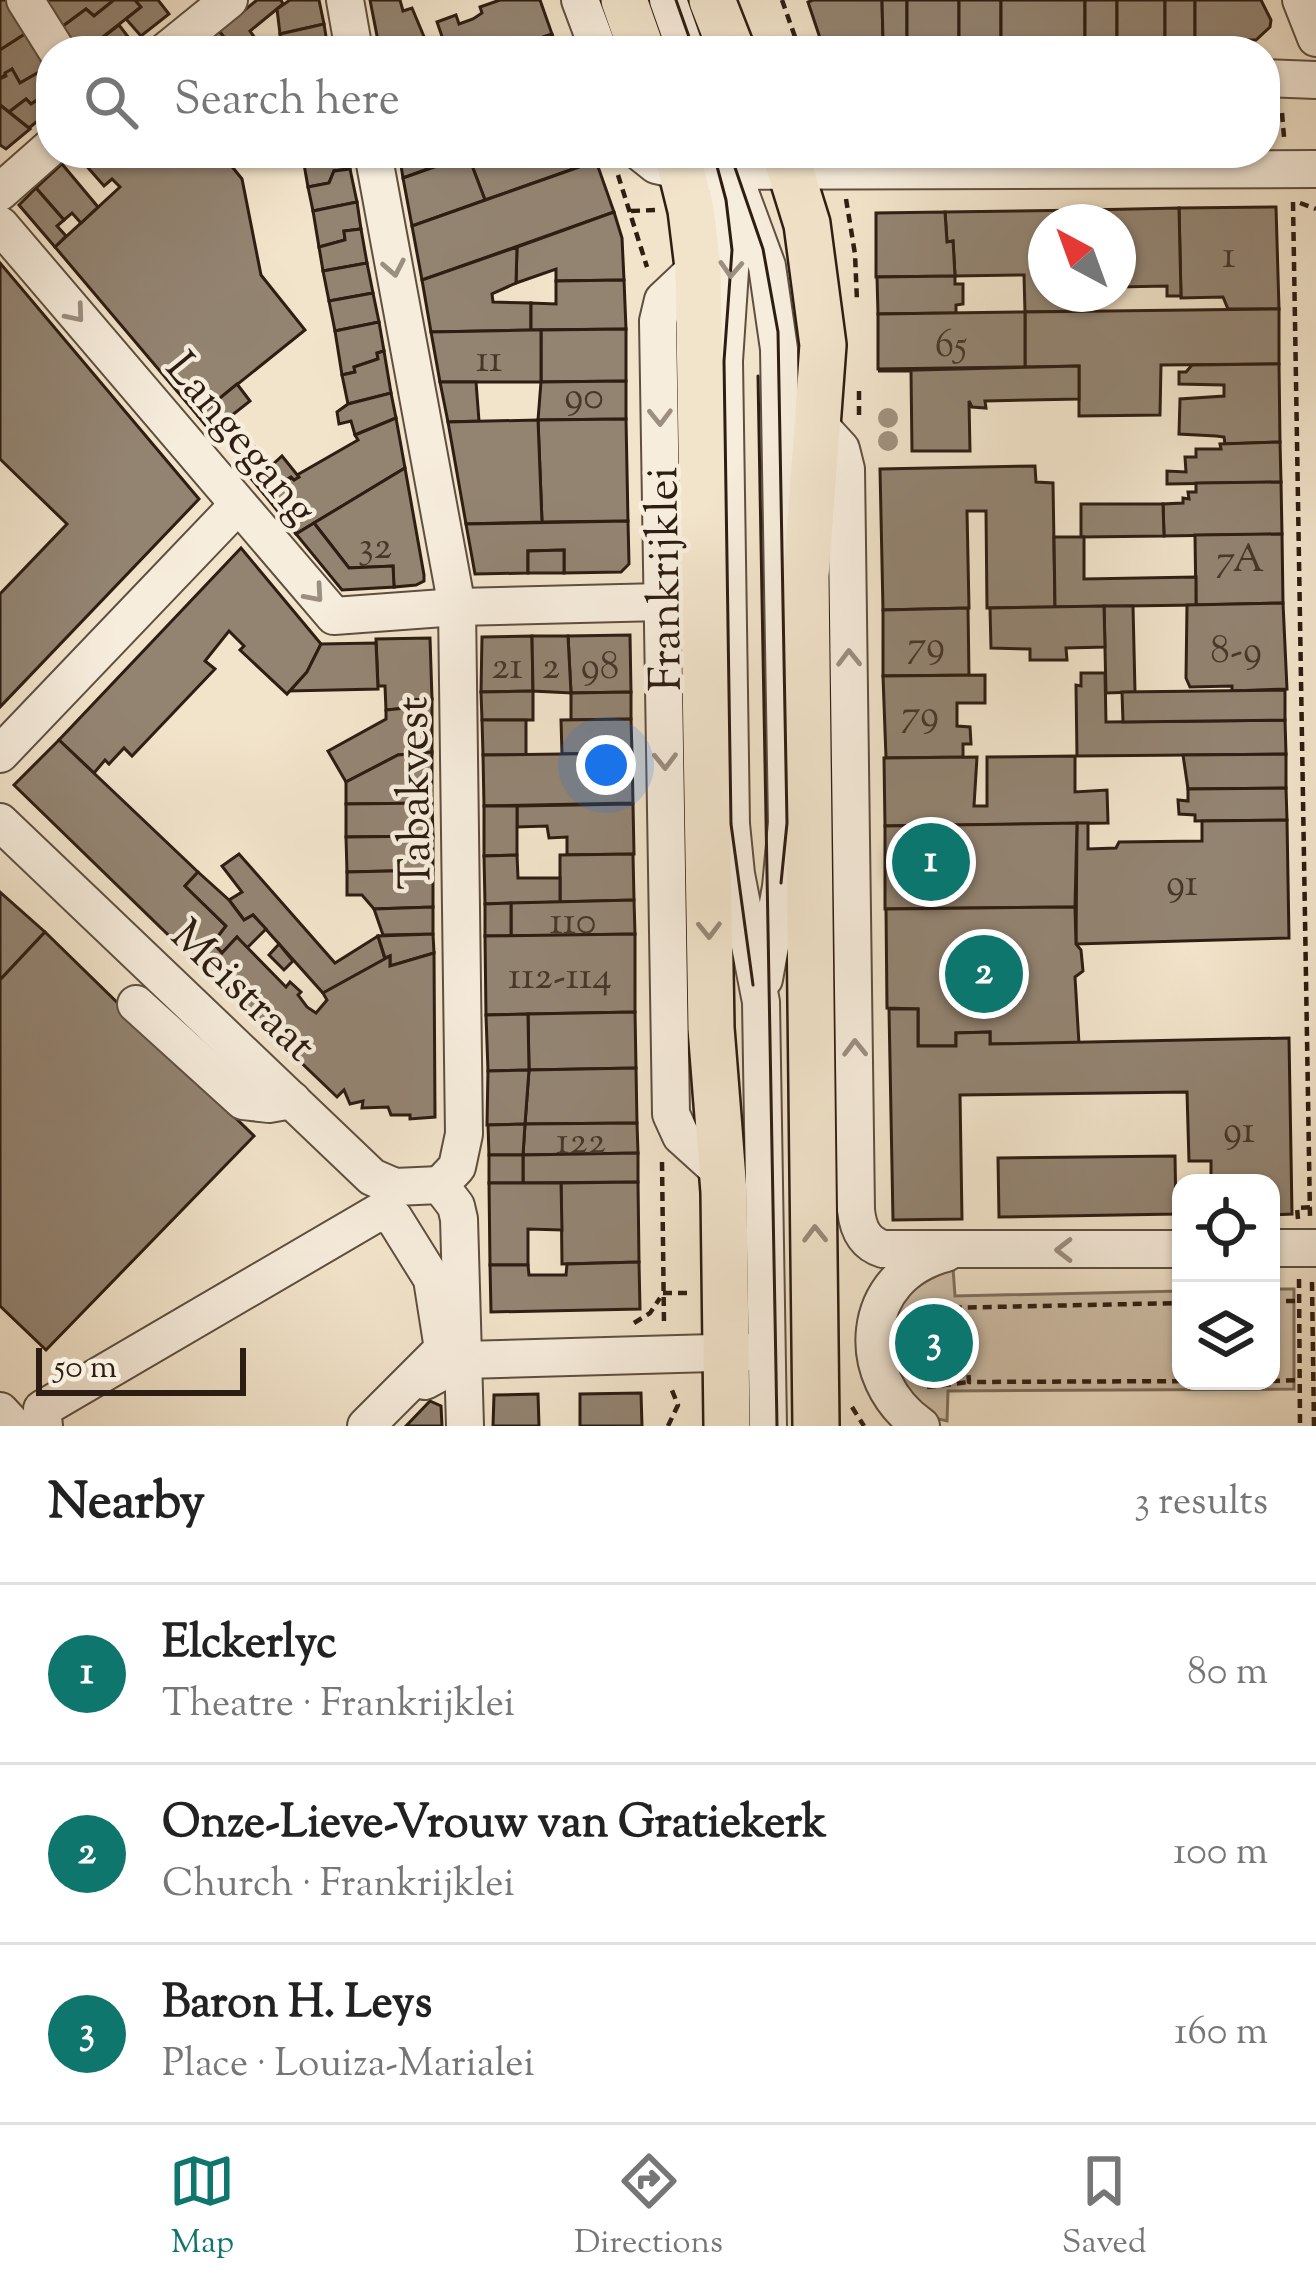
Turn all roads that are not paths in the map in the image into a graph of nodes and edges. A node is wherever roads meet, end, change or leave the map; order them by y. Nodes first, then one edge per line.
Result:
1 (25, 0) edge
2 (230, 0) edge
3 (345, 0) edge
4 (580, 0) edge
5 (624, 0) edge
6 (668, 0) edge
7 (712, 0) edge
8 (1301, 0) edge
9 (48, 36) edge
10 (185, 36) edge
11 (351, 36) edge
12 (593, 36) edge
13 (637, 36) edge
14 (681, 36) edge
15 (726, 36) edge
16 (1316, 38) edge
17 (1280, 79) edge
18 (1316, 80) edge
19 (36, 160) edge
20 (376, 168) edge
21 (708, 168) edge
22 (712, 168) edge
23 (713, 168) edge
24 (786, 168) edge
25 (790, 168) edge
26 (958, 168) edge
27 (1299, 180) edge
28 (0, 192) edge
29 (0, 225) edge
30 (698, 267) junction
31 (819, 425) junction
32 (238, 505) junction
33 (783, 566) junction
34 (662, 602) junction
35 (457, 607) junction
36 (0, 754) edge
37 (0, 822) edge
38 (136, 1004) dead end
39 (761, 1012) junction
40 (292, 1100) junction
41 (856, 1135) junction
42 (814, 1169) junction
43 (723, 1174) junction
44 (440, 1186) junction
45 (387, 1200) junction
46 (1172, 1249) edge
47 (955, 1251) junction
48 (747, 1351) junction
49 (816, 1352) junction
50 (464, 1360) junction
51 (0, 1411) edge
52 (833, 1414) edge
53 (28, 1422) edge
54 (367, 1426) edge
55 (381, 1426) edge
56 (465, 1426) edge
57 (727, 1426) edge
58 (768, 1426) edge
59 (921, 1426) edge

1 - 9 street
2 - 10 street
3 - 11 street
4 - 12 street
5 - 13 main road
6 - 14 street
7 - 15 main road
8 - 16 street
17 - 18 street
19 - 28 street
20 -> 35 street, Tabakvest
21 - 30 main road, Frankrijklei
22 -> 39 street, Frankrijklei
23 - 33 street, Frankrijklei
24 - 33 street, Frankrijklei
25 - 31 main road
26 - 27 street
29 -> 32 street, Langegang
30 -> 34 street, Frankrijklei
30 -> 43 main road, Frankrijklei
41 -> 31 street
31 - 42 main road
32 -> 35 street, Langegang
32 - 36 street
33 - 39 street, Frankrijklei
34 - 35 street
34 -> 43 street, Frankrijklei
35 - 44 street, Tabakvest
37 - 40 street, Meistraat
38 - 40 street
39 - 48 street, Frankrijklei
40 - 45 street, Meistraat
41 - 42 street
41 - 47 street
49 -> 42 main road
43 - 48 main road, Frankrijklei
44 - 45 street
44 - 50 street
45 - 53 street
45 - 54 street, Meistraat
46 -> 47 street
47 - 59 street
48 - 49 street
48 - 50 street
48 - 57 main road, Frankrijklei
48 - 58 street, Frankrijklei
49 - 52 main road
50 - 55 street
50 - 56 street
51 - 53 street

